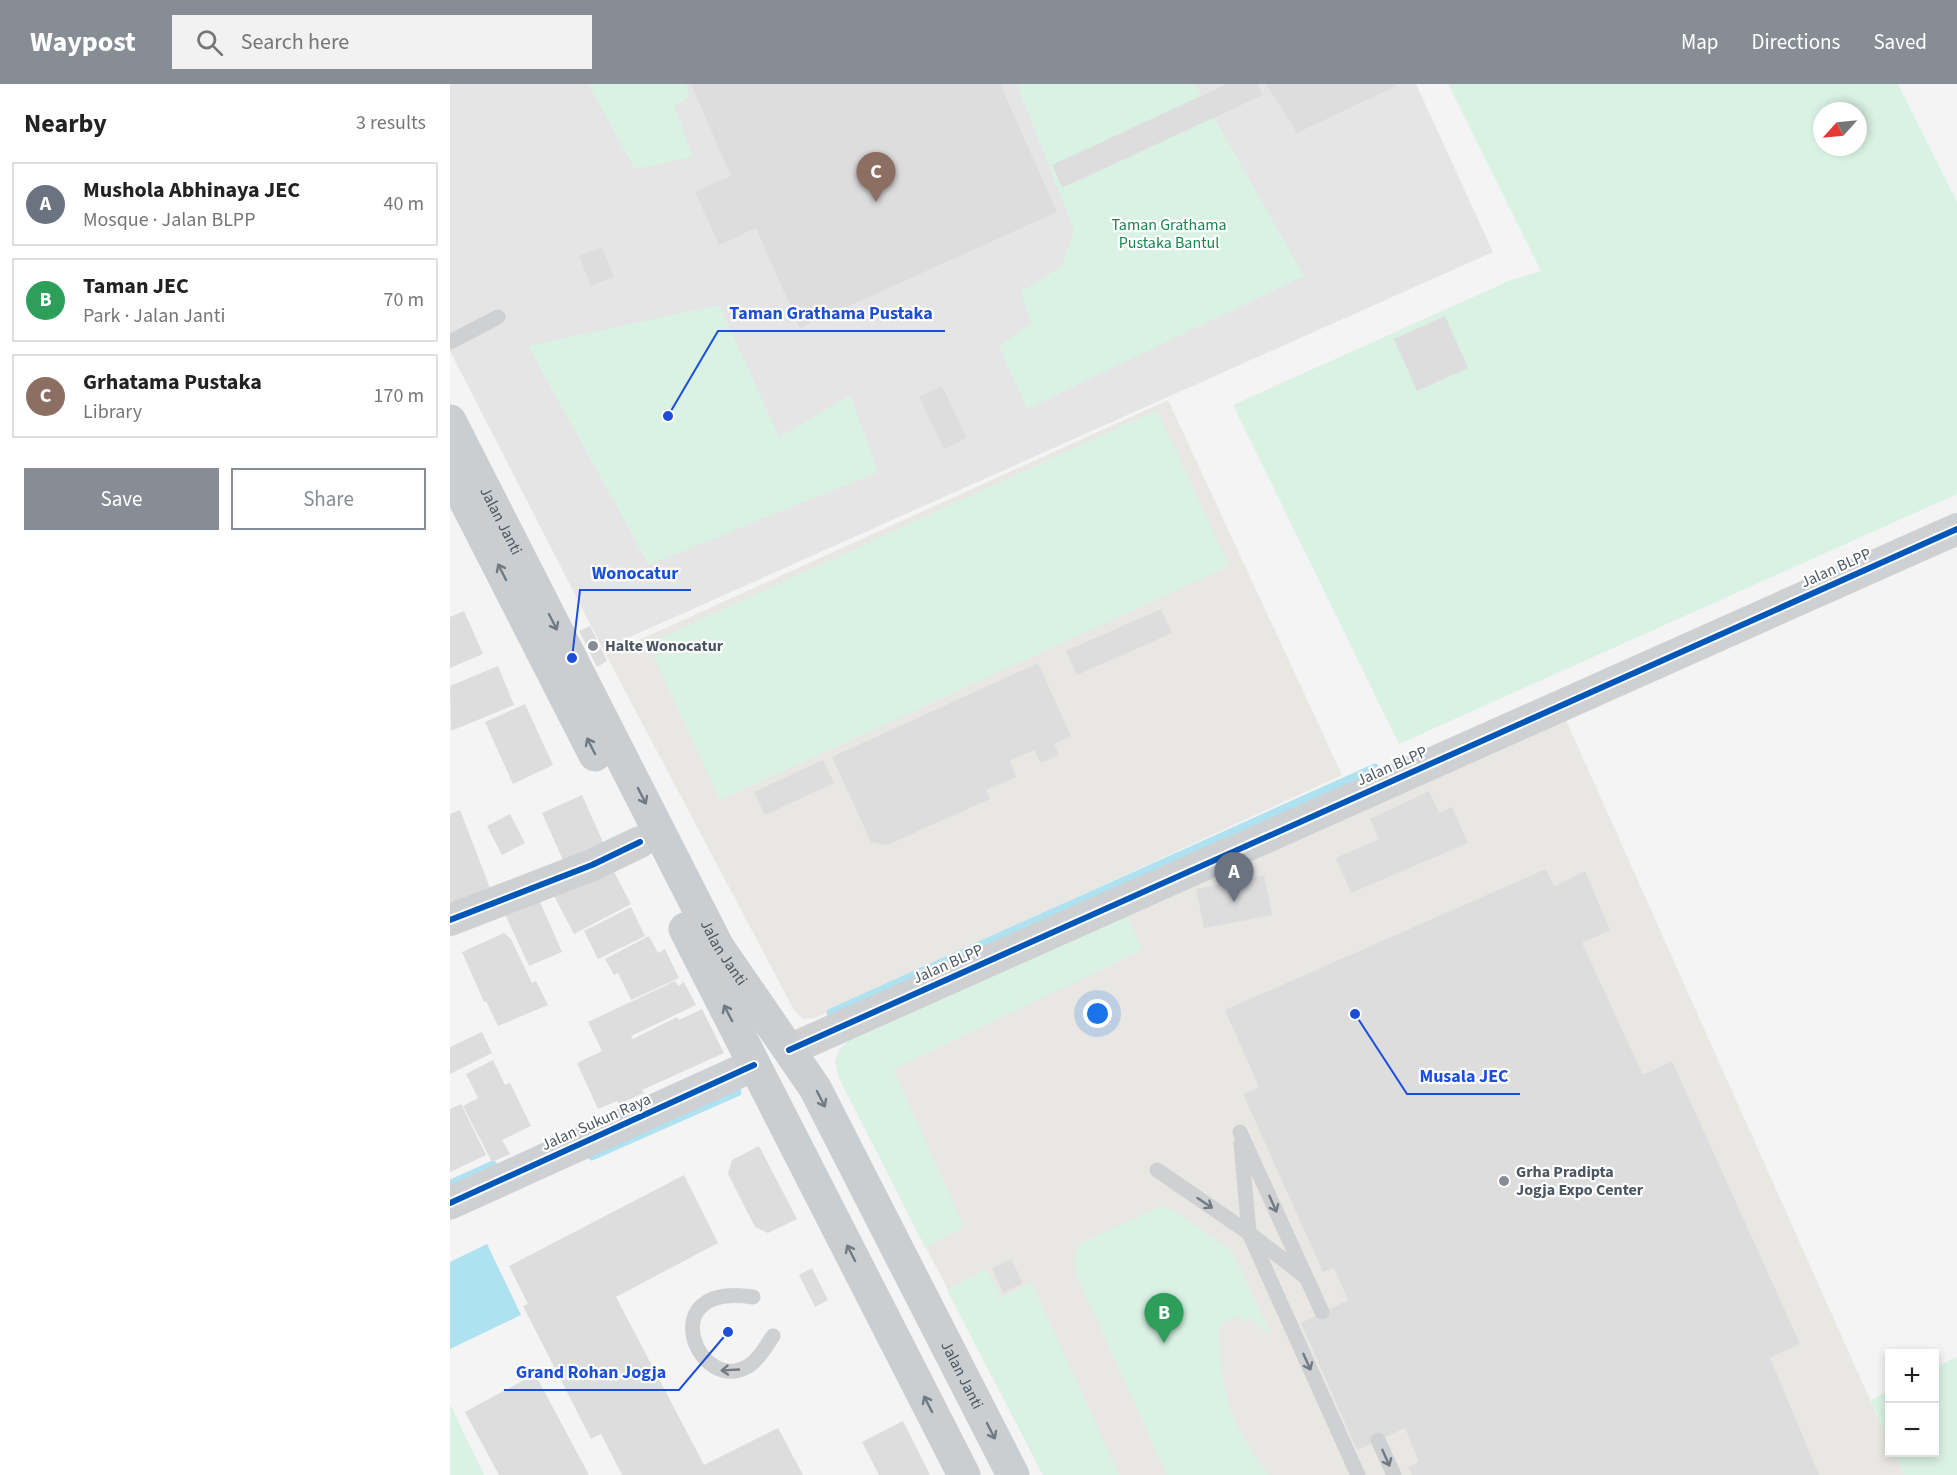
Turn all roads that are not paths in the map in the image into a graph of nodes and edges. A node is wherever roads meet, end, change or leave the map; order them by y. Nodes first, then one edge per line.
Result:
1 (498, 317) dead end
2 (450, 342) edge
3 (450, 421) edge
4 (450, 471) edge
5 (1957, 529) edge
6 (640, 842) junction
7 (450, 920) edge
8 (789, 1050) junction
9 (754, 1065) junction
10 (1157, 1170) dead end
11 (450, 1203) edge
12 (1249, 1233) junction
13 (1306, 1278) junction
14 (916, 1285) junction
15 (753, 1297) dead end
16 (877, 1305) junction
17 (1322, 1312) dead end
18 (773, 1336) dead end
19 (1378, 1440) dead end
20 (964, 1475) edge
21 (1014, 1475) edge
22 (1358, 1475) edge
23 (1394, 1475) edge

1 - 2 lane
3 -> 8 main road, Jalan Janti
6 -> 4 main road, Jalan Janti
5 - 8 street, Jalan BLPP
6 - 7 street
9 -> 6 main road, Jalan Janti
8 -> 14 main road, Jalan Janti
9 - 11 street, Jalan Sukun Raya
16 -> 9 main road, Jalan Janti
10 -> 12 lane
12 - 13 lane
12 -> 13 lane
12 -> 22 lane
13 - 17 lane
14 - 16 main road
14 -> 21 main road, Jalan Janti
18 -> 15 lane
20 -> 16 main road, Jalan Janti
19 -> 23 lane

